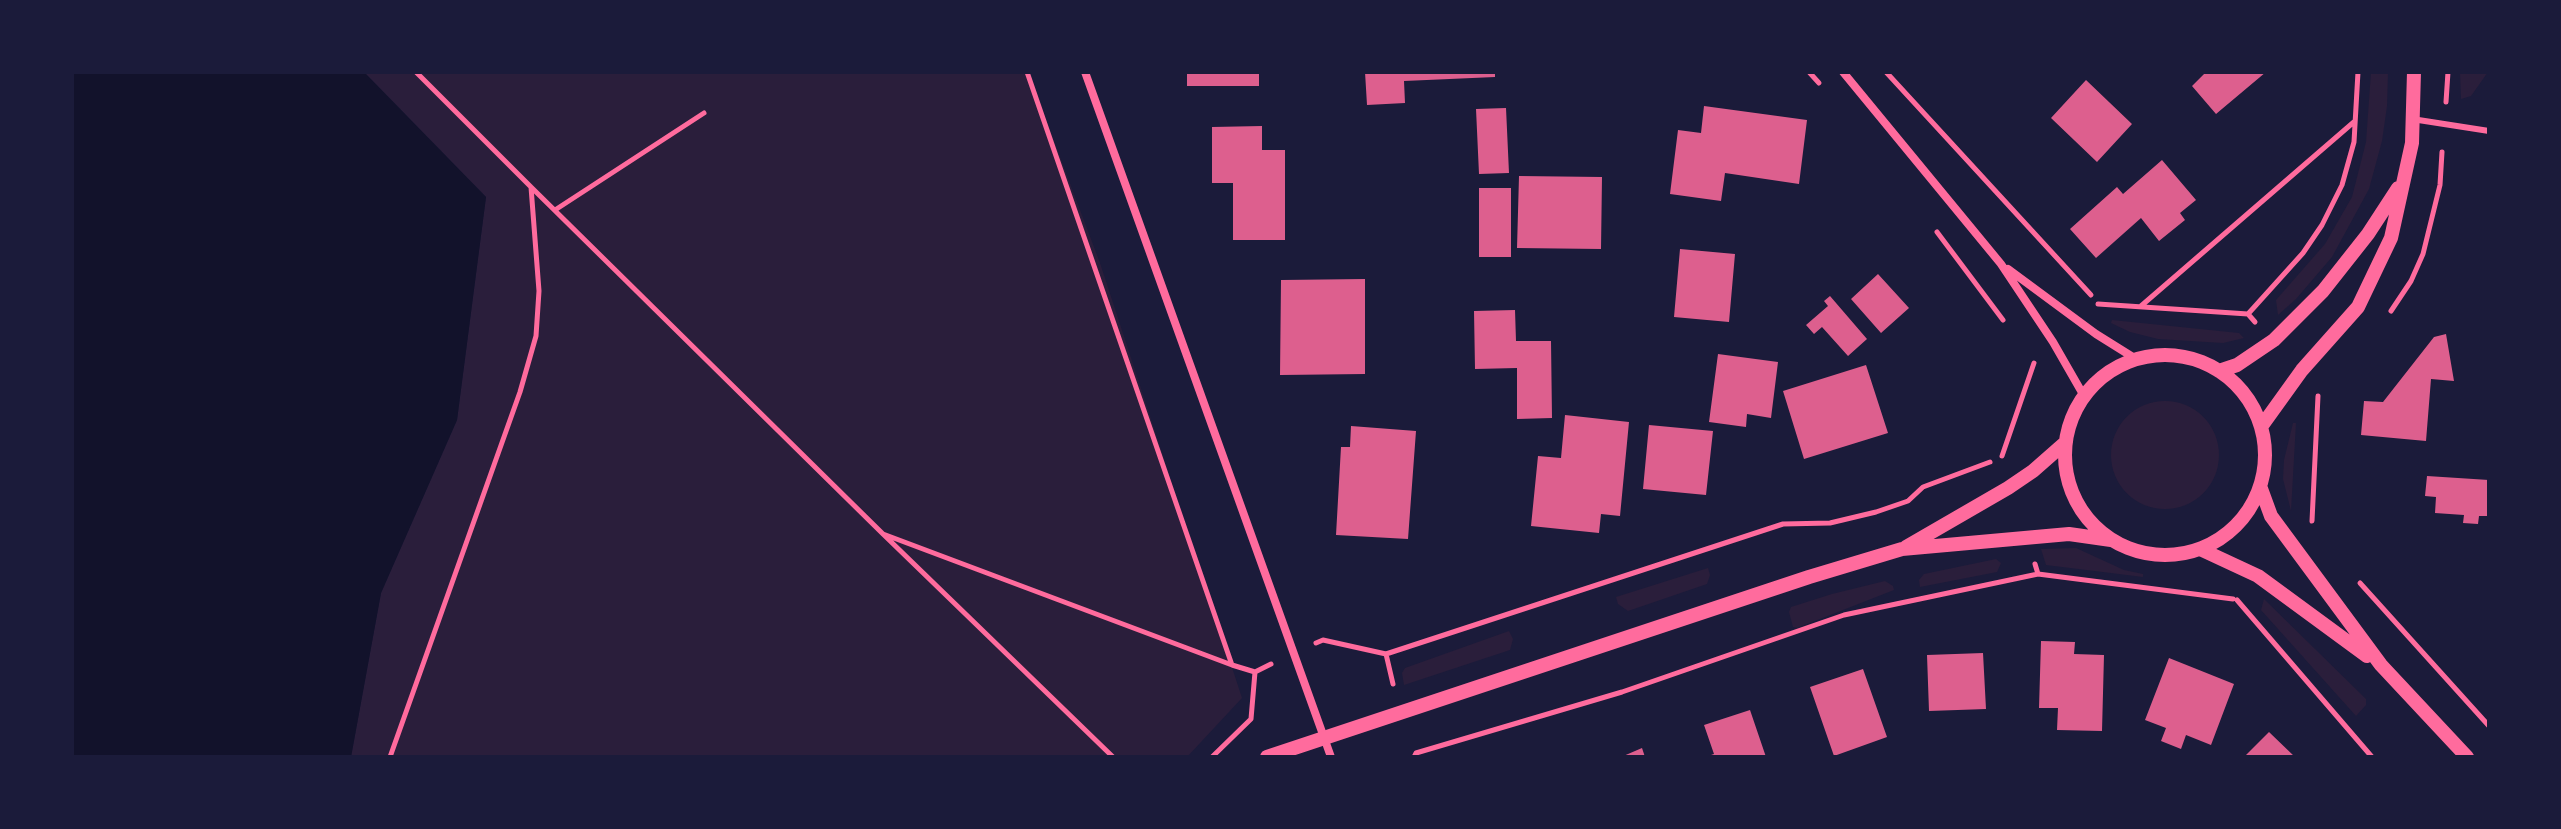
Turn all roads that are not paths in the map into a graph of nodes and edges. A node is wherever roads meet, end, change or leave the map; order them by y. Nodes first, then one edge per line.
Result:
1 (1085, 72) edge
2 (1843, 72) edge
3 (2414, 72) edge
4 (2412, 119) junction
5 (2489, 131) edge
6 (2402, 181) junction
7 (2001, 264) junction
8 (2136, 359) junction
9 (2219, 371) junction
10 (2084, 396) junction
11 (2261, 427) junction
12 (2066, 442) junction
13 (2260, 486) junction
14 (2111, 540) junction
15 (1902, 549) junction
16 (2200, 549) junction
17 (2381, 665) junction
18 (1324, 739) junction
19 (1267, 757) edge
20 (1331, 757) edge
21 (2467, 757) edge

1 - 18 street
2 - 7 street
3 - 4 street
4 - 5 lane
4 - 6 street
6 - 9 street
6 - 11 street
7 - 8 street
7 - 10 street
8 - 9 street
8 - 10 street
9 - 11 street
10 - 12 street
11 - 13 street
12 - 14 street
12 - 15 street
13 - 16 street
13 - 17 street
14 - 15 street
14 - 16 street
15 - 18 street
16 - 17 street
17 - 21 street
18 - 19 street
18 - 20 street

